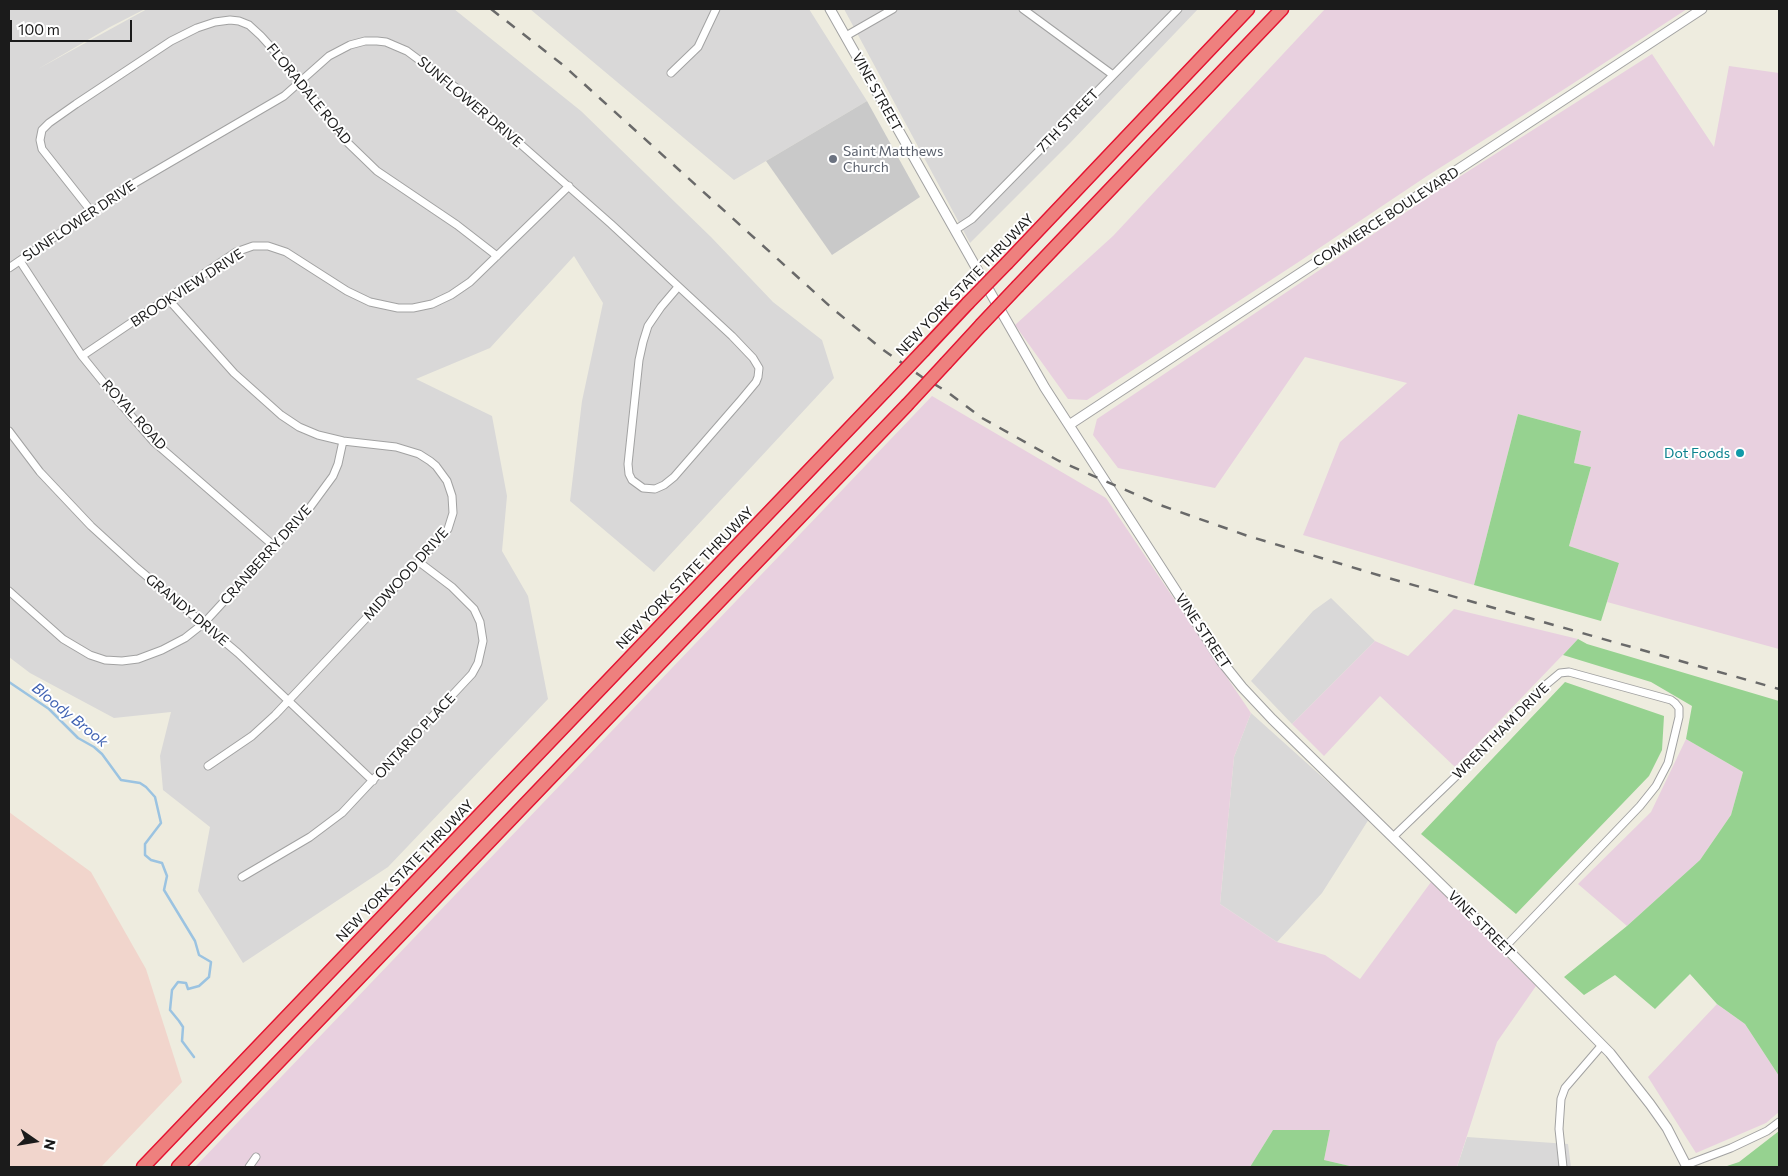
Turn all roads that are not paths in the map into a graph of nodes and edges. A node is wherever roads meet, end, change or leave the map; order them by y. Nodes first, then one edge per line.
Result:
1 (716, 9) edge
2 (830, 9) edge
3 (894, 9) edge
4 (1023, 9) edge
5 (1178, 9) edge
6 (1248, 9) edge
7 (1282, 9) edge
8 (1702, 9) edge
9 (846, 36) junction
10 (671, 73) dead end
11 (1112, 75) junction
12 (300, 83) junction
13 (568, 186) junction
14 (92, 211) junction
15 (955, 230) junction
16 (497, 256) junction
17 (20, 260) junction
18 (9, 268) edge
19 (678, 287) junction
20 (168, 299) junction
21 (82, 356) junction
22 (1069, 425) junction
23 (9, 431) edge
24 (343, 441) junction
25 (274, 546) junction
26 (420, 562) junction
27 (9, 591) edge
28 (204, 623) junction
29 (288, 700) junction
30 (208, 766) dead end
31 (373, 781) junction
32 (1393, 837) junction
33 (242, 877) dead end
34 (1505, 947) junction
35 (1602, 1045) junction
36 (1779, 1122) edge
37 (256, 1157) dead end
38 (1686, 1166) edge
39 (143, 1167) edge
40 (178, 1167) edge
41 (249, 1167) edge
42 (1564, 1167) edge

1 - 10 street
2 - 9 street, VINE STREET
3 - 9 street
4 - 11 street
5 - 11 street, 7TH STREET
6 - 39 highway, NEW YORK STATE THRUWAY, bridge
7 - 40 highway, bridge
8 - 22 street, COMMERCE BOULEVARD
9 - 15 street, VINE STREET
11 - 15 street, 7TH STREET
12 - 13 street, SUNFLOWER DRIVE
12 - 14 street, SUNFLOWER DRIVE
12 - 14 street, FLORADALE ROAD
12 - 16 street, FLORADALE ROAD
13 - 16 street, BROOKVIEW DRIVE
13 - 19 street, SUNFLOWER DRIVE
14 - 17 street, SUNFLOWER DRIVE
15 - 22 street, VINE STREET
16 - 20 street, BROOKVIEW DRIVE
17 - 18 street, SUNFLOWER DRIVE
17 - 21 street, ROYAL ROAD
19 - 19 street, SUNFLOWER DRIVE
20 - 21 street, BROOKVIEW DRIVE
20 - 24 street, MIDWOOD DRIVE
21 - 25 street, ROYAL ROAD
22 - 32 street, VINE STREET
23 - 28 street, GRANDY DRIVE
24 - 25 street, CRANBERRY DRIVE
24 - 26 street, MIDWOOD DRIVE
25 - 28 street, CRANBERRY DRIVE
26 - 29 street, MIDWOOD DRIVE
26 - 31 street, ONTARIO PLACE
27 - 28 street, CRANBERRY DRIVE
28 - 29 street, GRANDY DRIVE
29 - 30 street, MIDWOOD DRIVE
29 - 31 street, GRANDY DRIVE
31 - 33 street, ONTARIO PLACE
32 - 34 street, VINE STREET
32 - 34 street, WRENTHAM DRIVE
34 - 35 street, VINE STREET
35 - 38 street, VINE STREET
35 - 42 street
36 - 38 street
37 - 41 street

